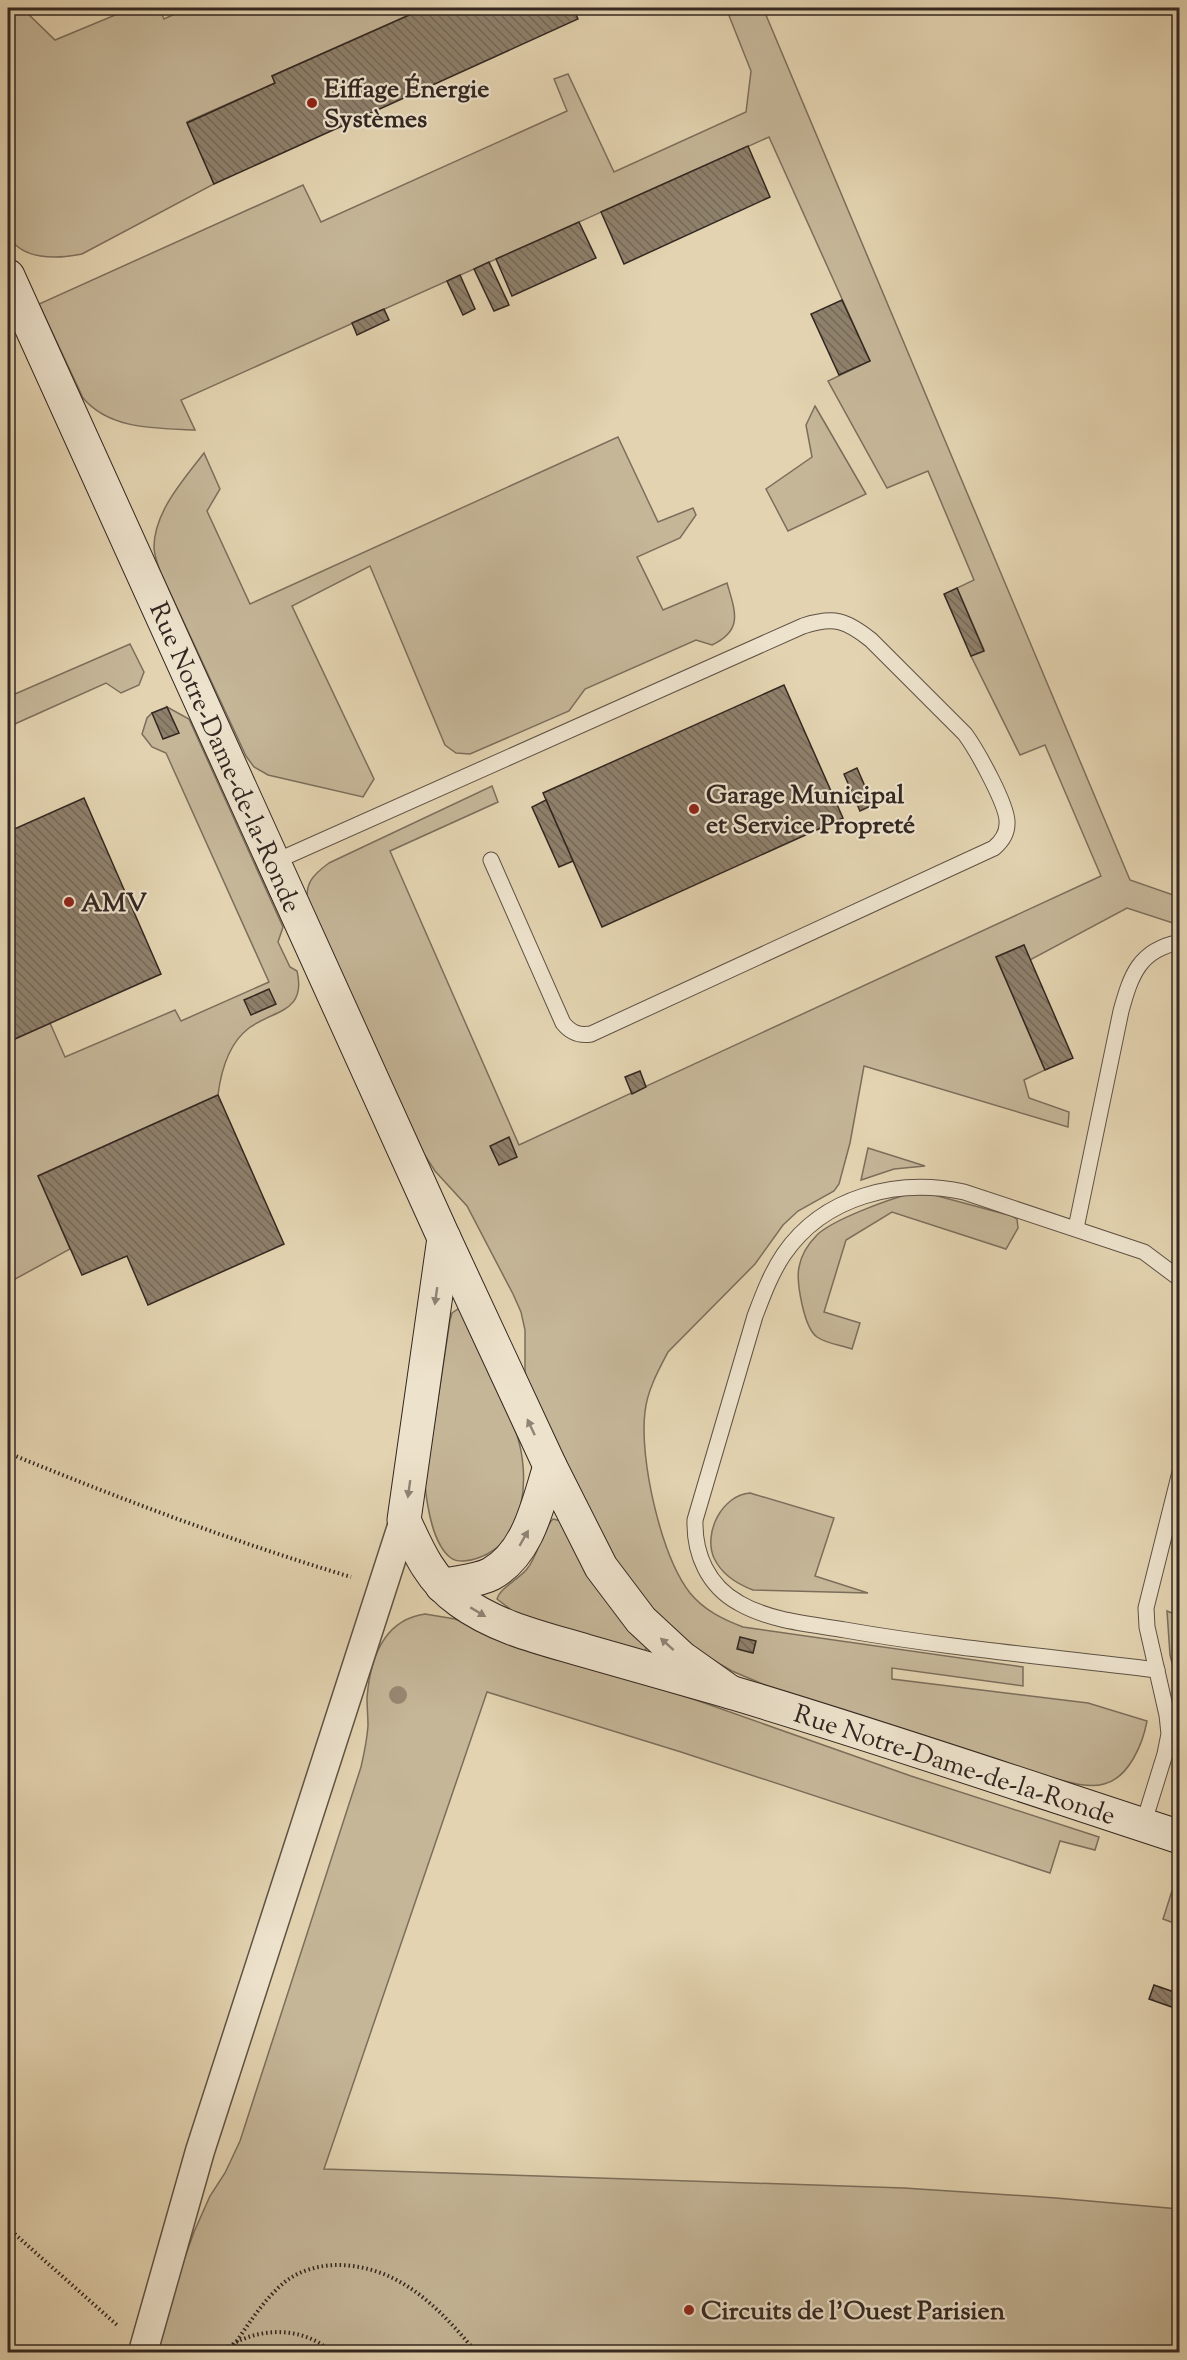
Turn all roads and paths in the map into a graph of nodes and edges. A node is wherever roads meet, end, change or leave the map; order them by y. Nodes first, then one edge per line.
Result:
1 (8, 276) edge
2 (491, 860) dead end
3 (274, 862) junction
4 (1179, 942) edge
5 (1076, 1228) junction
6 (444, 1238) junction
7 (1179, 1279) edge
8 (8, 1453) edge
9 (550, 1466) junction
10 (1179, 1472) edge
11 (404, 1520) junction
12 (383, 1586) junction
13 (442, 1586) junction
14 (1157, 1670) junction
15 (730, 1692) junction
16 (1143, 1825) junction
17 (1179, 1837) edge
18 (8, 2228) edge
19 (234, 2344) junction
20 (144, 2351) edge
21 (221, 2352) edge
22 (331, 2352) edge
23 (476, 2352) edge

1 - 3 main road, Rue Notre-Dame-de-la-Ronde
2 - 3 lane
3 - 6 main road, Rue Notre-Dame-de-la-Ronde
4 - 5 lane
5 - 7 lane
5 - 14 lane
9 -> 6 main road, Rue Notre-Dame-de-la-Ronde
6 -> 11 main road
8 - 12 path
13 -> 9 main road
15 -> 9 main road, Rue Notre-Dame-de-la-Ronde
10 - 14 lane
11 - 12 street
11 - 13 main road, Rue Notre-Dame-de-la-Ronde
12 - 20 street
13 -> 15 main road, Rue Notre-Dame-de-la-Ronde
14 - 16 lane
15 - 16 main road, Rue Notre-Dame-de-la-Ronde
16 - 17 main road, Rue Notre-Dame-de-la-Ronde
18 - 20 path
19 - 21 path
19 - 22 path
19 - 23 path

